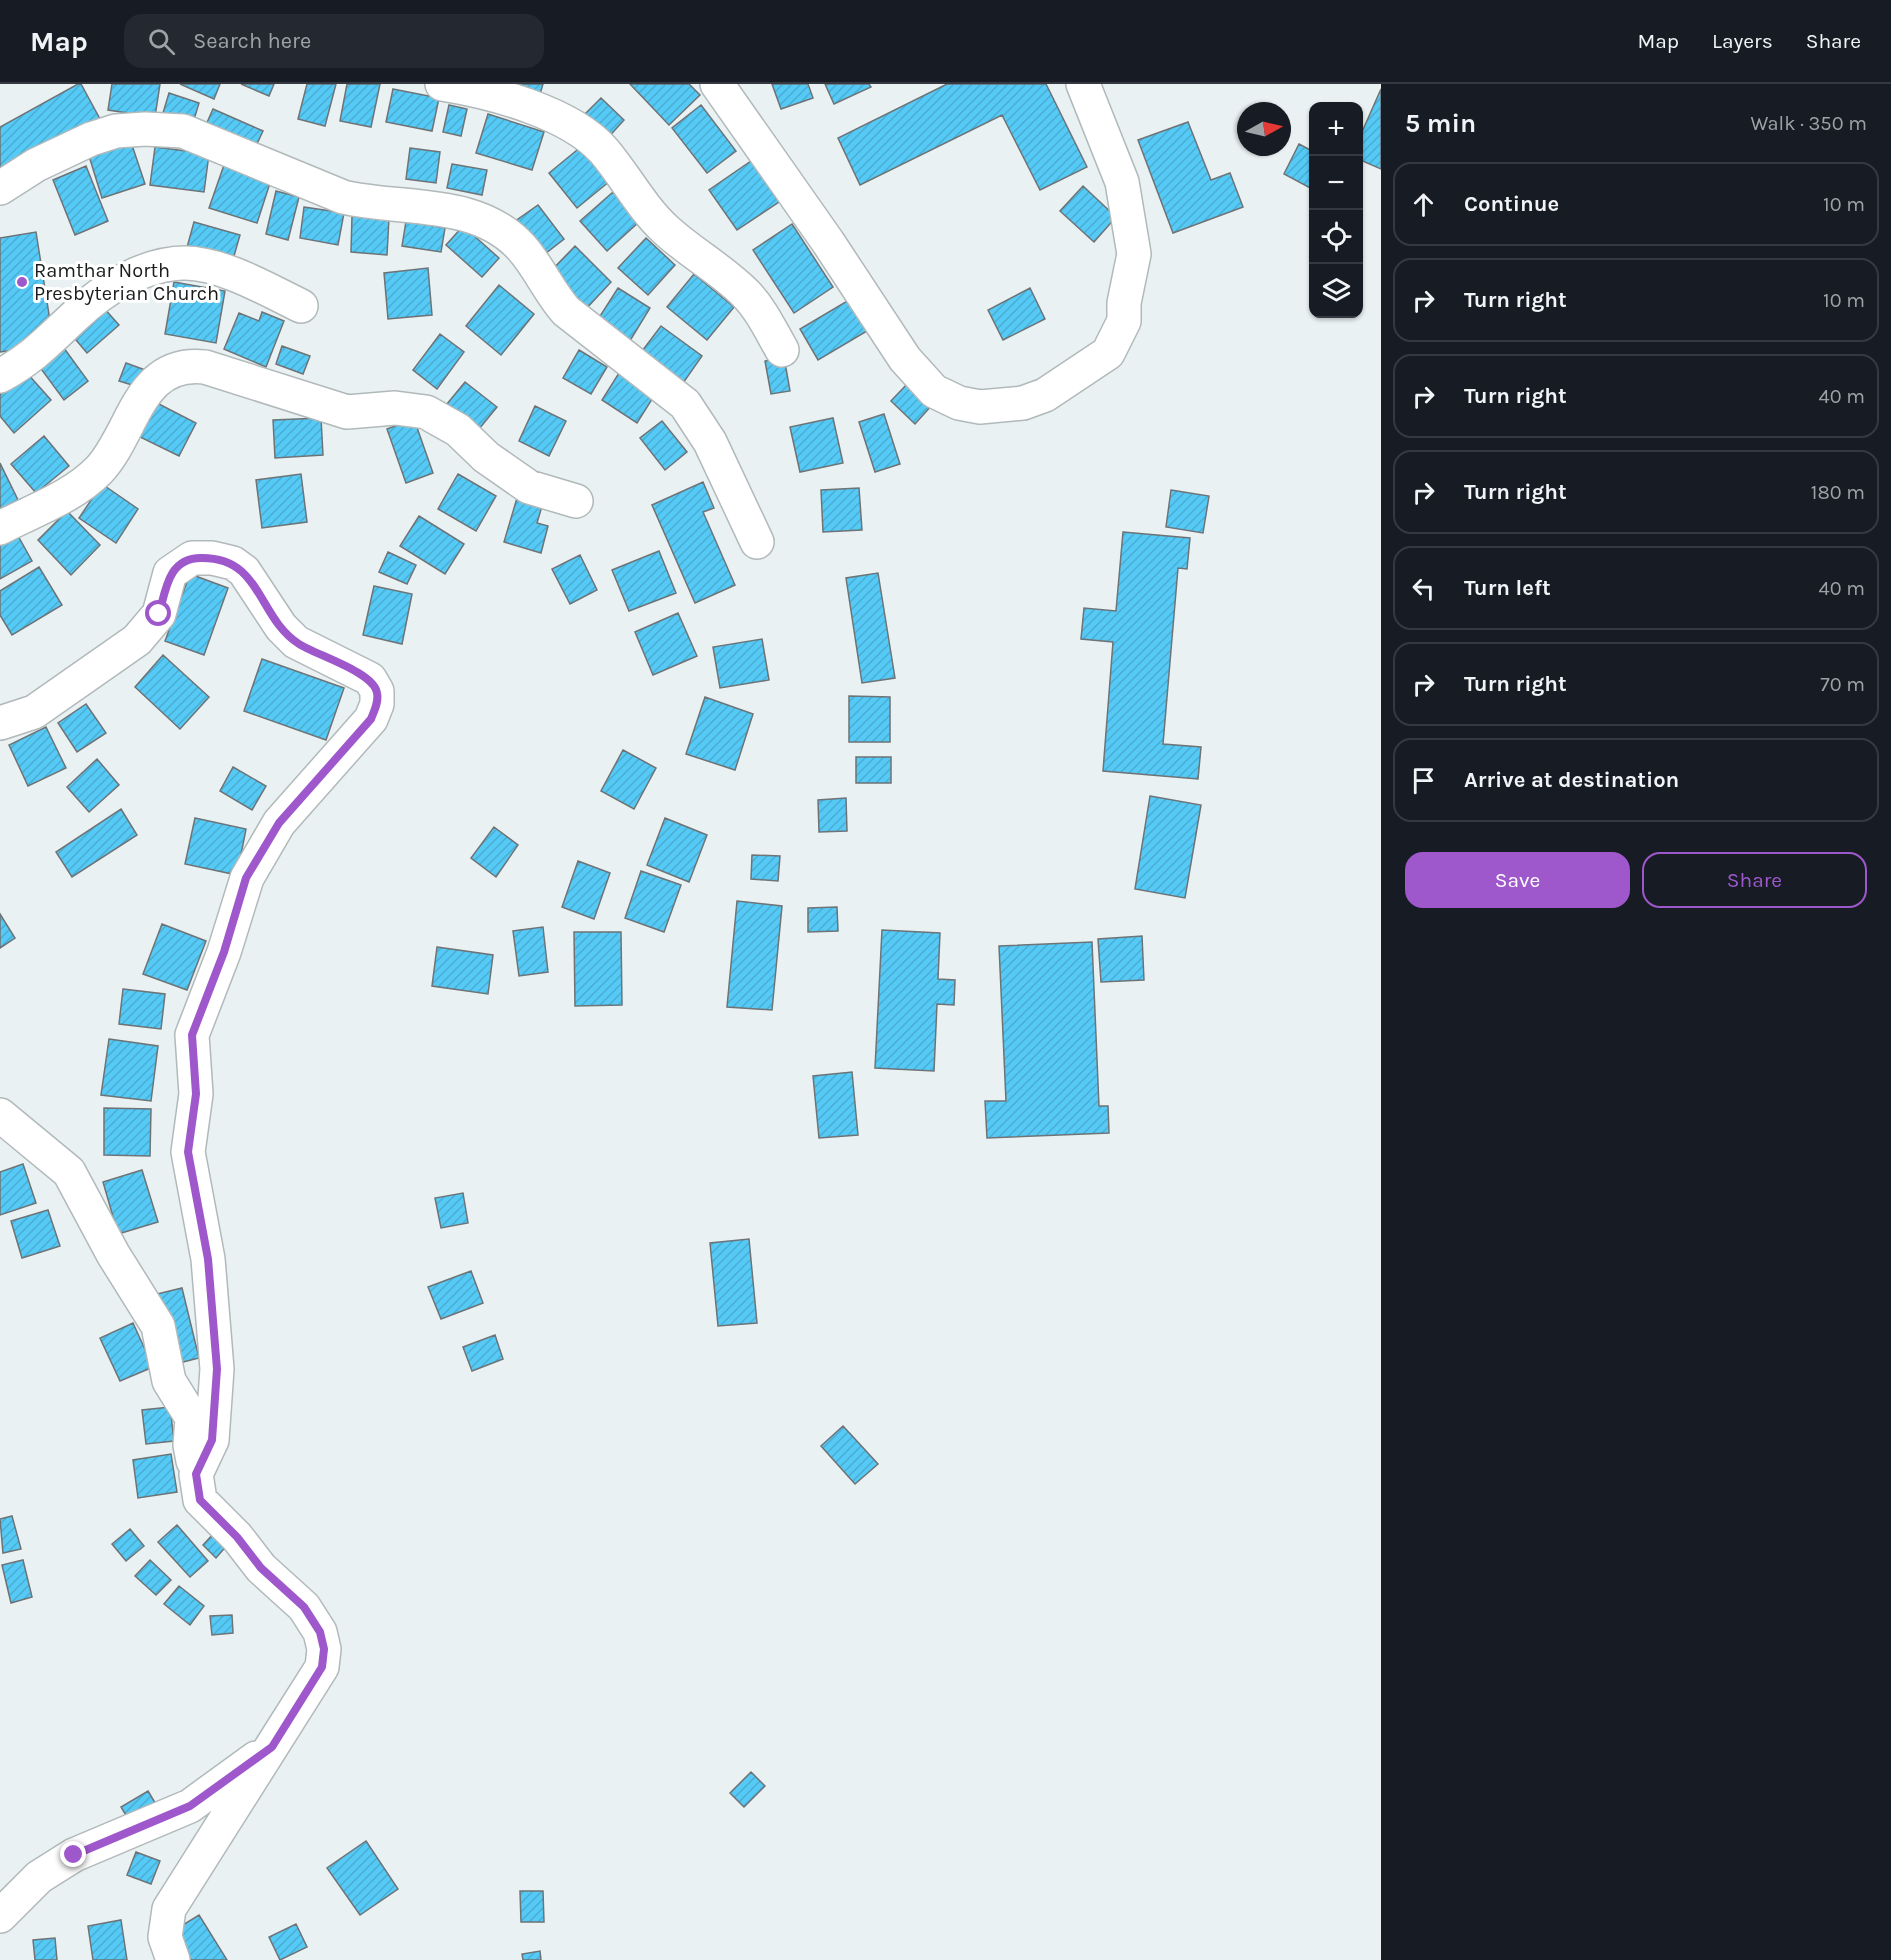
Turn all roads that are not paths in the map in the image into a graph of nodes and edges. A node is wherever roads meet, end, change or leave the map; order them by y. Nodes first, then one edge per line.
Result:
1 (442, 84) edge
2 (717, 84) edge
3 (1083, 84) edge
4 (0, 188) edge
5 (301, 306) dead end
6 (782, 350) dead end
7 (0, 376) edge
8 (576, 501) dead end
9 (0, 528) edge
10 (757, 542) dead end
11 (0, 723) edge
12 (0, 1114) edge
13 (196, 1474) junction
14 (272, 1747) junction
15 (0, 1916) edge
16 (173, 1960) edge

1 - 6 street
2 - 3 street
4 - 10 street
5 - 7 street
8 - 9 street
11 - 13 street
12 - 13 street
13 - 14 street
14 - 15 street
14 - 16 street

